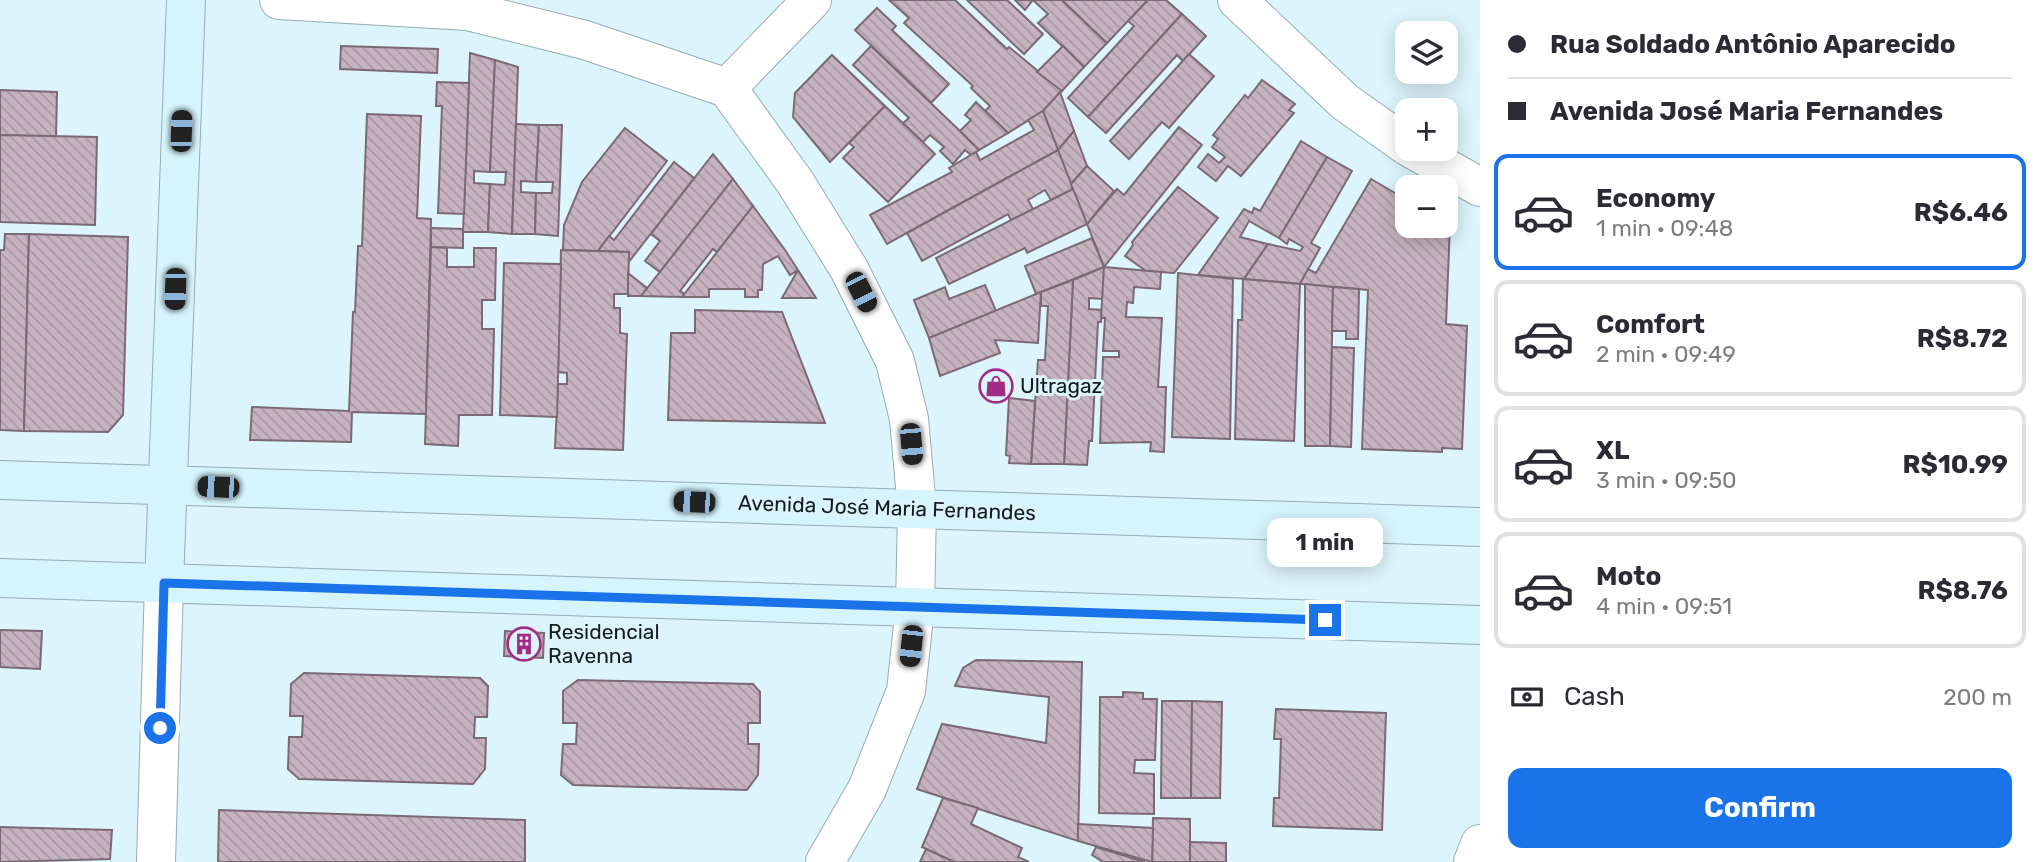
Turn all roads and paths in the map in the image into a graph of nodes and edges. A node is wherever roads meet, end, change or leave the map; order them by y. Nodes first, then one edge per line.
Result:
1 (186, 0) edge
2 (279, 0) edge
3 (812, 0) edge
4 (1237, 0) edge
5 (727, 88) junction
6 (1395, 137) edge
7 (1433, 161) edge
8 (1480, 187) edge
9 (0, 480) edge
10 (167, 485) junction
11 (917, 509) junction
12 (1480, 527) edge
13 (0, 578) edge
14 (164, 583) junction
15 (915, 607) junction
16 (1480, 625) edge
17 (1480, 844) edge
18 (156, 862) edge
19 (825, 862) edge
20 (1473, 862) edge

1 - 10 main road
2 - 5 street
3 - 5 street
4 - 6 street
5 - 11 street
7 - 8 street
9 - 10 main road, Avenida José Maria Fernandes
10 - 11 main road, Avenida José Maria Fernandes
10 - 14 main road
11 - 12 main road, Avenida José Maria Fernandes
11 - 15 street
13 - 14 main road
14 - 15 main road
14 - 18 street
15 - 16 main road
15 - 19 street
17 - 20 street

